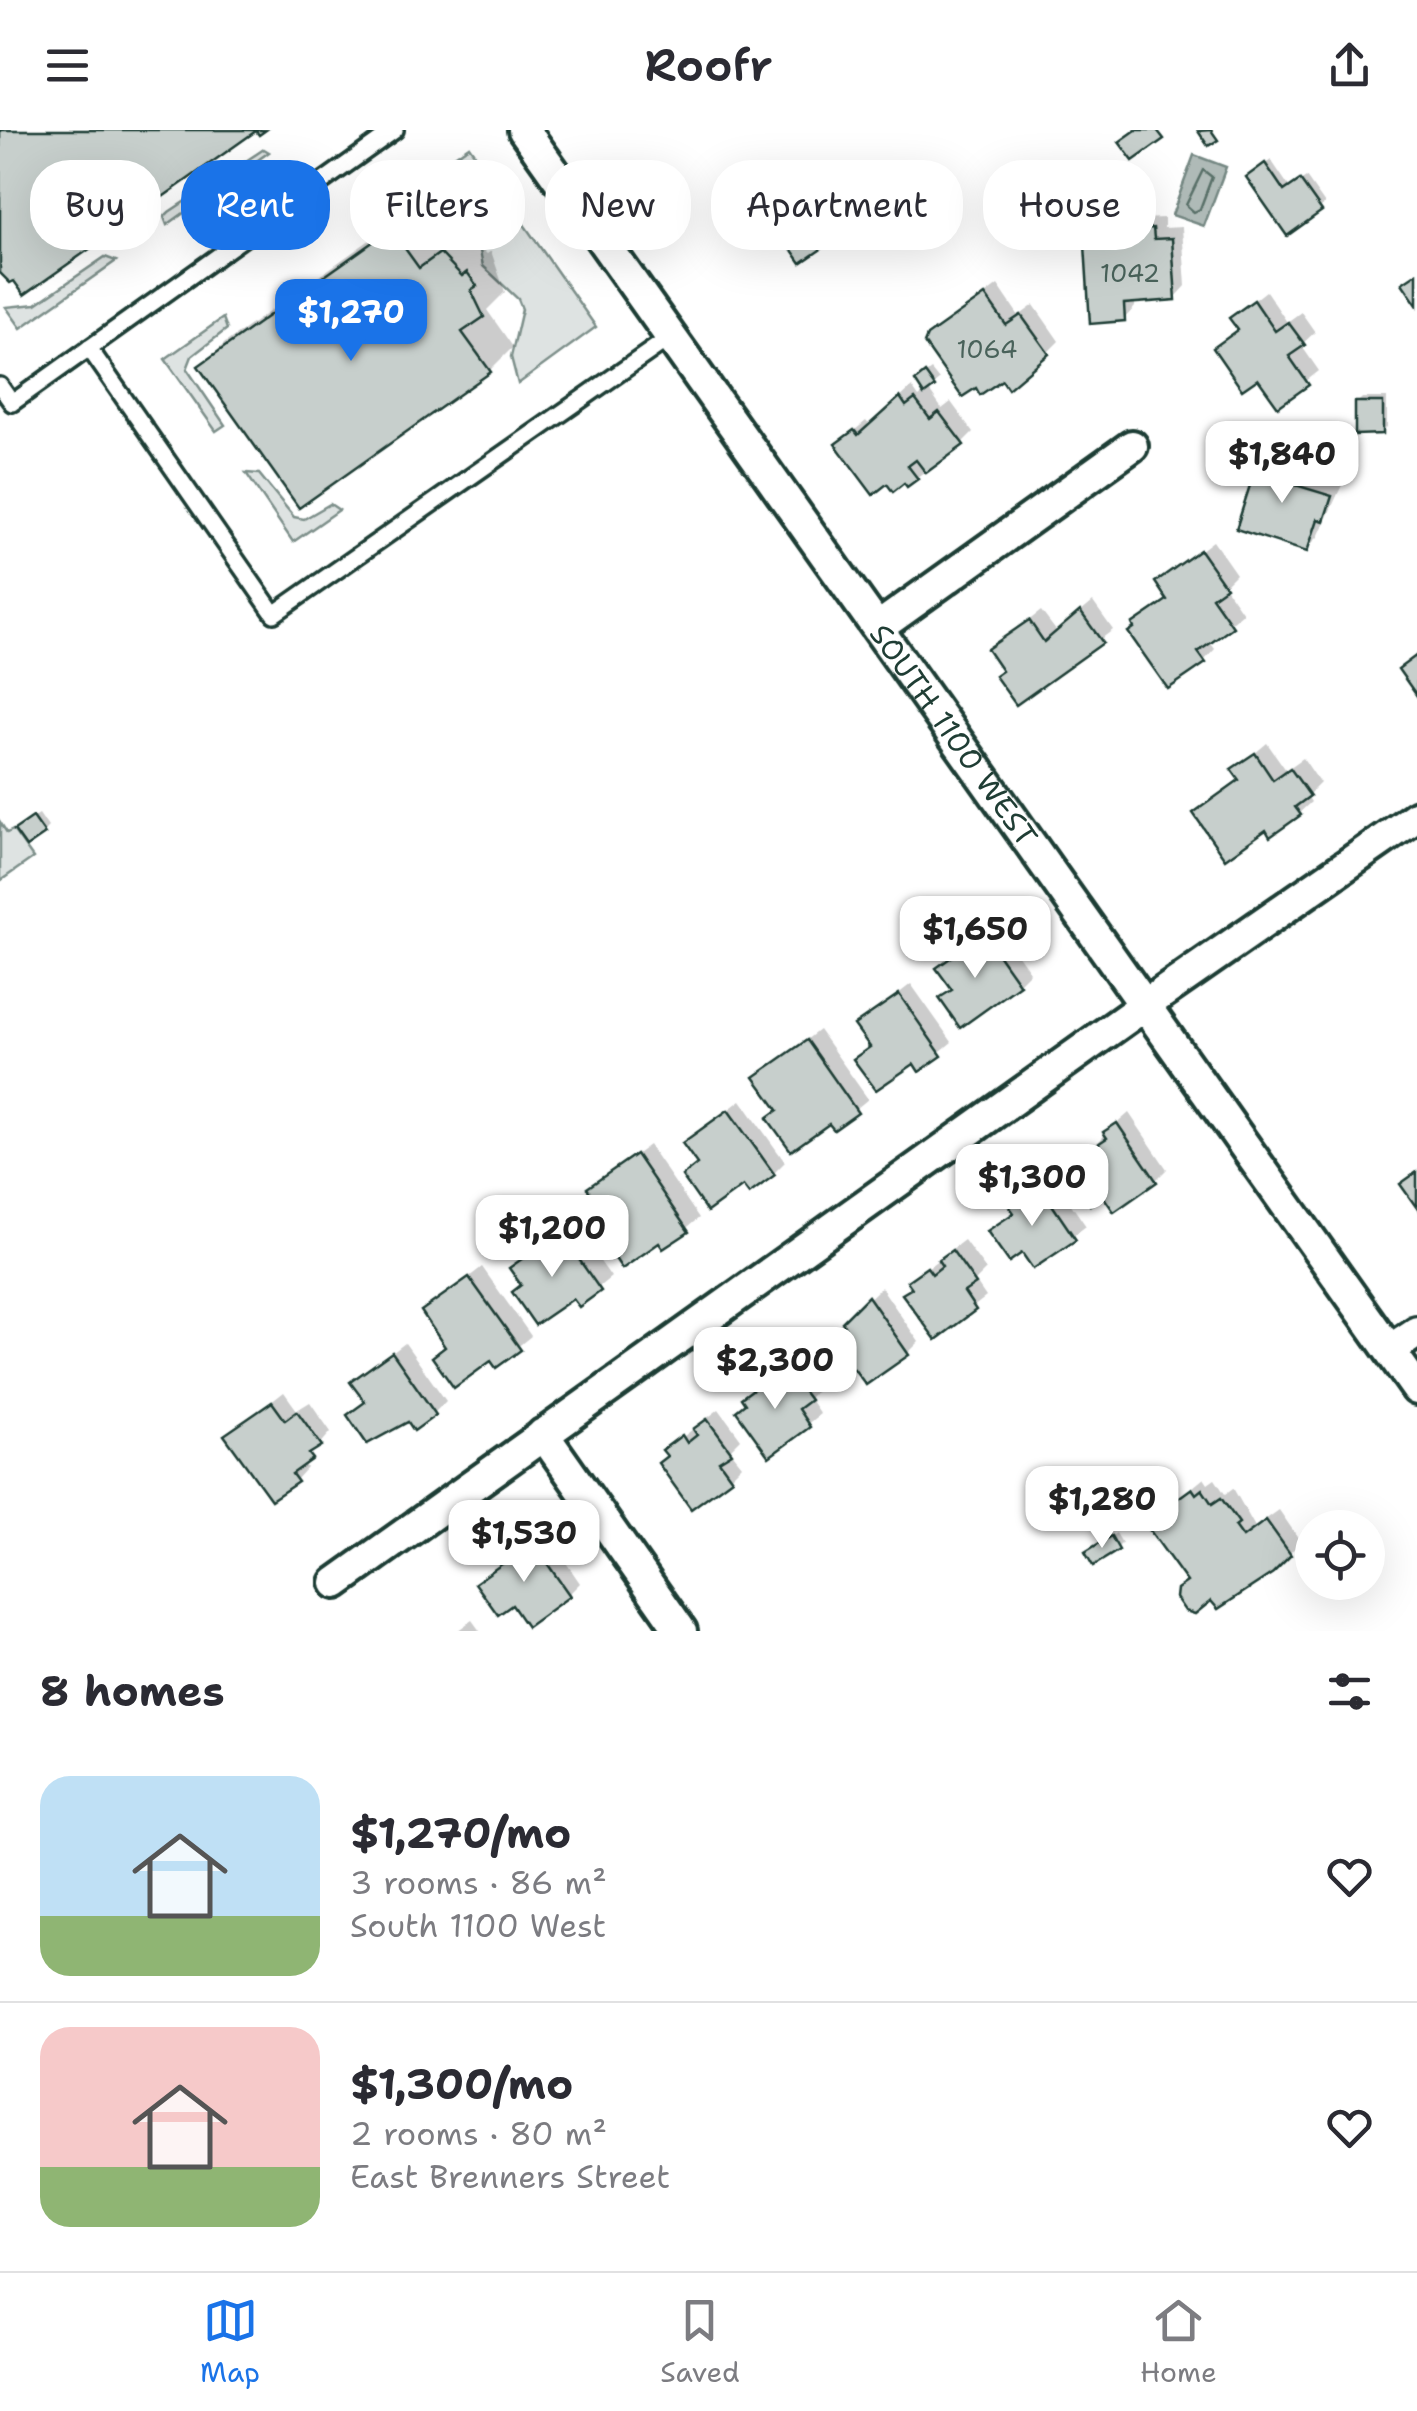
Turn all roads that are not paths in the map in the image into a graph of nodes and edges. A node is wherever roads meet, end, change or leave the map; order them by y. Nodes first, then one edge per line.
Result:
1 (395, 130) edge
2 (524, 130) edge
3 (672, 336) junction
4 (88, 348) junction
5 (0, 386) edge
6 (1132, 446) dead end
7 (878, 626) junction
8 (1417, 816) edge
9 (1145, 1004) junction
10 (1417, 1332) edge
11 (1390, 1350) junction
12 (1417, 1389) edge
13 (543, 1434) junction
14 (336, 1583) dead end
15 (682, 1631) edge

1 - 4 lane
2 - 3 street, SOUTH 1100 WEST
3 - 4 lane
3 - 7 street, SOUTH 1100 WEST
4 - 5 lane
6 - 7 street
7 - 9 street, SOUTH 1100 WEST
8 - 9 street
9 - 11 street, SOUTH 1100 WEST
9 - 13 street
10 - 11 street
11 - 12 street, SOUTH 1100 WEST
13 - 14 street
13 - 15 street

